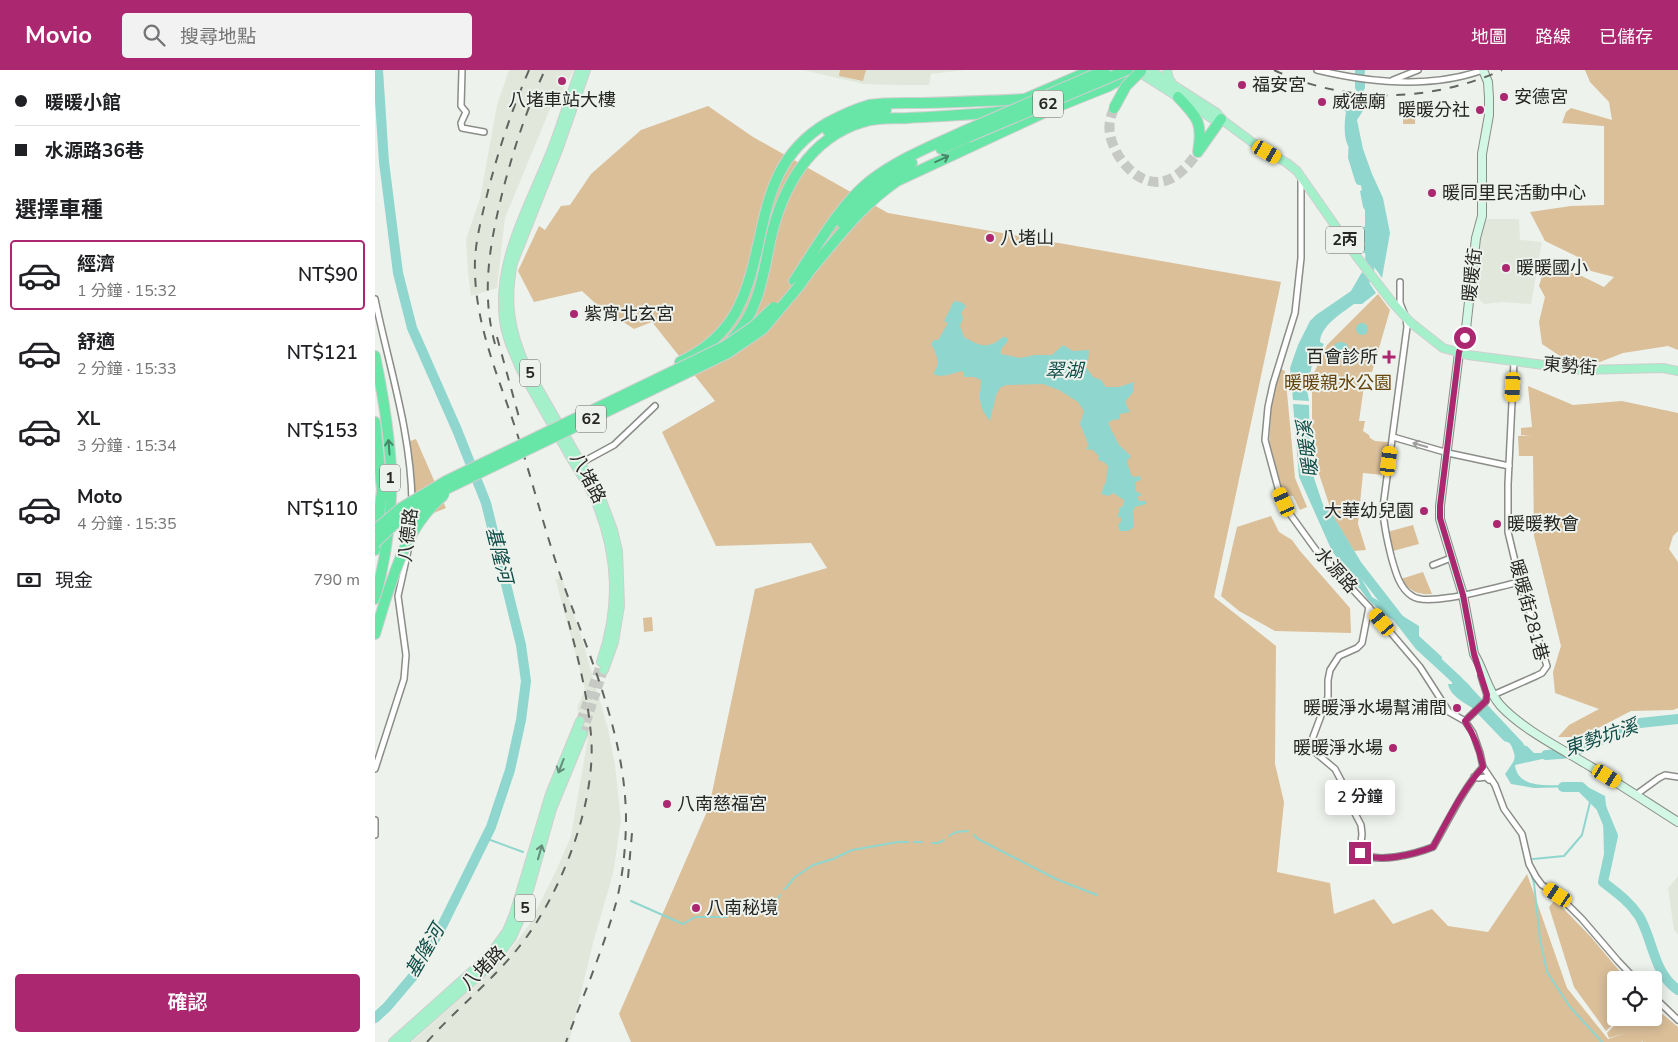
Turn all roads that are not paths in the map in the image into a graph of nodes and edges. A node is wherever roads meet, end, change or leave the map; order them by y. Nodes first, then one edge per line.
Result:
1 (462, 70) edge
2 (580, 70) edge
3 (586, 70) edge
4 (1080, 70) edge
5 (1092, 70) edge
6 (1105, 70) edge
7 (1127, 70) edge
8 (1136, 70) edge
9 (1142, 70) edge
10 (1150, 70) edge
11 (1167, 70) edge
12 (1317, 70) edge
13 (1418, 70) edge
14 (1483, 70) edge
15 (1391, 81) junction
16 (1065, 82) junction
17 (1175, 86) junction
18 (1178, 97) junction
19 (1025, 99) junction
20 (1114, 108) tunnel mouth
21 (1221, 119) junction
22 (484, 132) dead end
23 (966, 134) junction
24 (1301, 177) junction
25 (813, 267) junction
26 (1400, 282) dead end
27 (797, 283) junction
28 (375, 300) edge
29 (1406, 318) junction
30 (1459, 352) junction
31 (375, 356) edge
32 (1514, 361) junction
33 (1678, 371) edge
34 (689, 373) junction
35 (655, 406) dead end
36 (597, 408) junction
37 (375, 422) edge
38 (1393, 437) junction
39 (1448, 453) junction
40 (581, 463) junction
41 (1509, 466) junction
42 (375, 530) edge
43 (375, 534) edge
44 (375, 543) edge
45 (375, 550) edge
46 (1451, 558) junction
47 (1433, 565) dead end
48 (1520, 582) junction
49 (1463, 595) junction
50 (380, 602) edge
51 (1369, 607) junction
52 (375, 634) edge
53 (1474, 654) junction
54 (601, 662) tunnel mouth
55 (604, 670) tunnel mouth
56 (1493, 695) junction
57 (580, 721) tunnel mouth
58 (1465, 721) junction
59 (583, 734) tunnel mouth
60 (1483, 767) junction
61 (375, 769) edge
62 (1474, 777) junction
63 (1678, 777) edge
64 (1495, 785) junction
65 (1637, 794) junction
66 (375, 820) edge
67 (1678, 822) edge
68 (375, 835) edge
69 (1628, 971) edge
70 (1662, 1005) edge
71 (1678, 1020) edge
72 (393, 1042) edge
73 (403, 1042) edge

1 - 22 street
2 - 54 main road, 八堵路 / 5
3 - 40 main road, 八堵路 / 5
4 - 16 highway
5 - 16 highway
6 - 23 highway, 62, bridge
7 - 23 highway, 62, bridge
8 - 18 main road, 2丙
25 -> 8 highway
8 - 34 highway
9 - 20 highway, bridge
10 - 17 main road, 2丙
11 - 17 main road
12 - 15 street, 暖暖街
13 - 15 street
14 - 15 street, 暖暖街
14 - 30 street, 暖暖街
16 - 19 highway
17 - 21 main road, 2丙
18 - 21 main road, 2丙
18 - 21 highway
19 - 34 highway
19 - 36 highway, bridge
21 - 24 main road, 2丙
23 - 25 highway, 62
23 - 27 highway, 62
24 - 29 main road, 東勢街 / 2丙
24 - 51 street, 水源路
25 - 27 highway, 62
26 - 29 street
27 - 36 highway, 62, bridge
27 - 44 highway, 62, bridge
28 - 61 street, 八德路
29 - 30 main road, 東勢街 / 2丙
29 - 38 street
30 - 32 main road, 東勢街 / 2丙
30 - 39 street, 暖暖街
50 -> 31 highway, 1
32 - 33 main road, 東勢街 / 2丙
32 - 41 street, 暖暖街281巷
34 - 43 highway, bridge
34 - 50 highway, bridge
35 - 40 street
36 - 42 highway, 62, bridge
37 - 45 highway, 1
39 -> 38 street
38 - 49 street
39 - 41 street
39 - 46 street, 暖暖街
40 - 55 main road, 八堵路 / 5
41 - 48 street, 暖暖街281巷
46 - 47 street
46 - 49 street, 暖暖街
48 - 49 street
48 - 56 street, 暖暖街281巷
49 - 53 street, 暖暖街
50 - 52 highway
51 - 58 street, 水源路
51 - 62 street
53 - 56 street, 暖暖街
53 - 58 street
56 - 65 street, 暖暖街
57 -> 72 main road, 八堵路 / 5
58 - 60 street, 水源路
73 -> 59 main road, 八堵路 / 5
60 - 62 street
60 - 64 street, 水源路
62 - 64 street
63 - 65 street
64 - 69 street, 水源路
65 - 67 street
66 - 68 street
70 - 71 street

